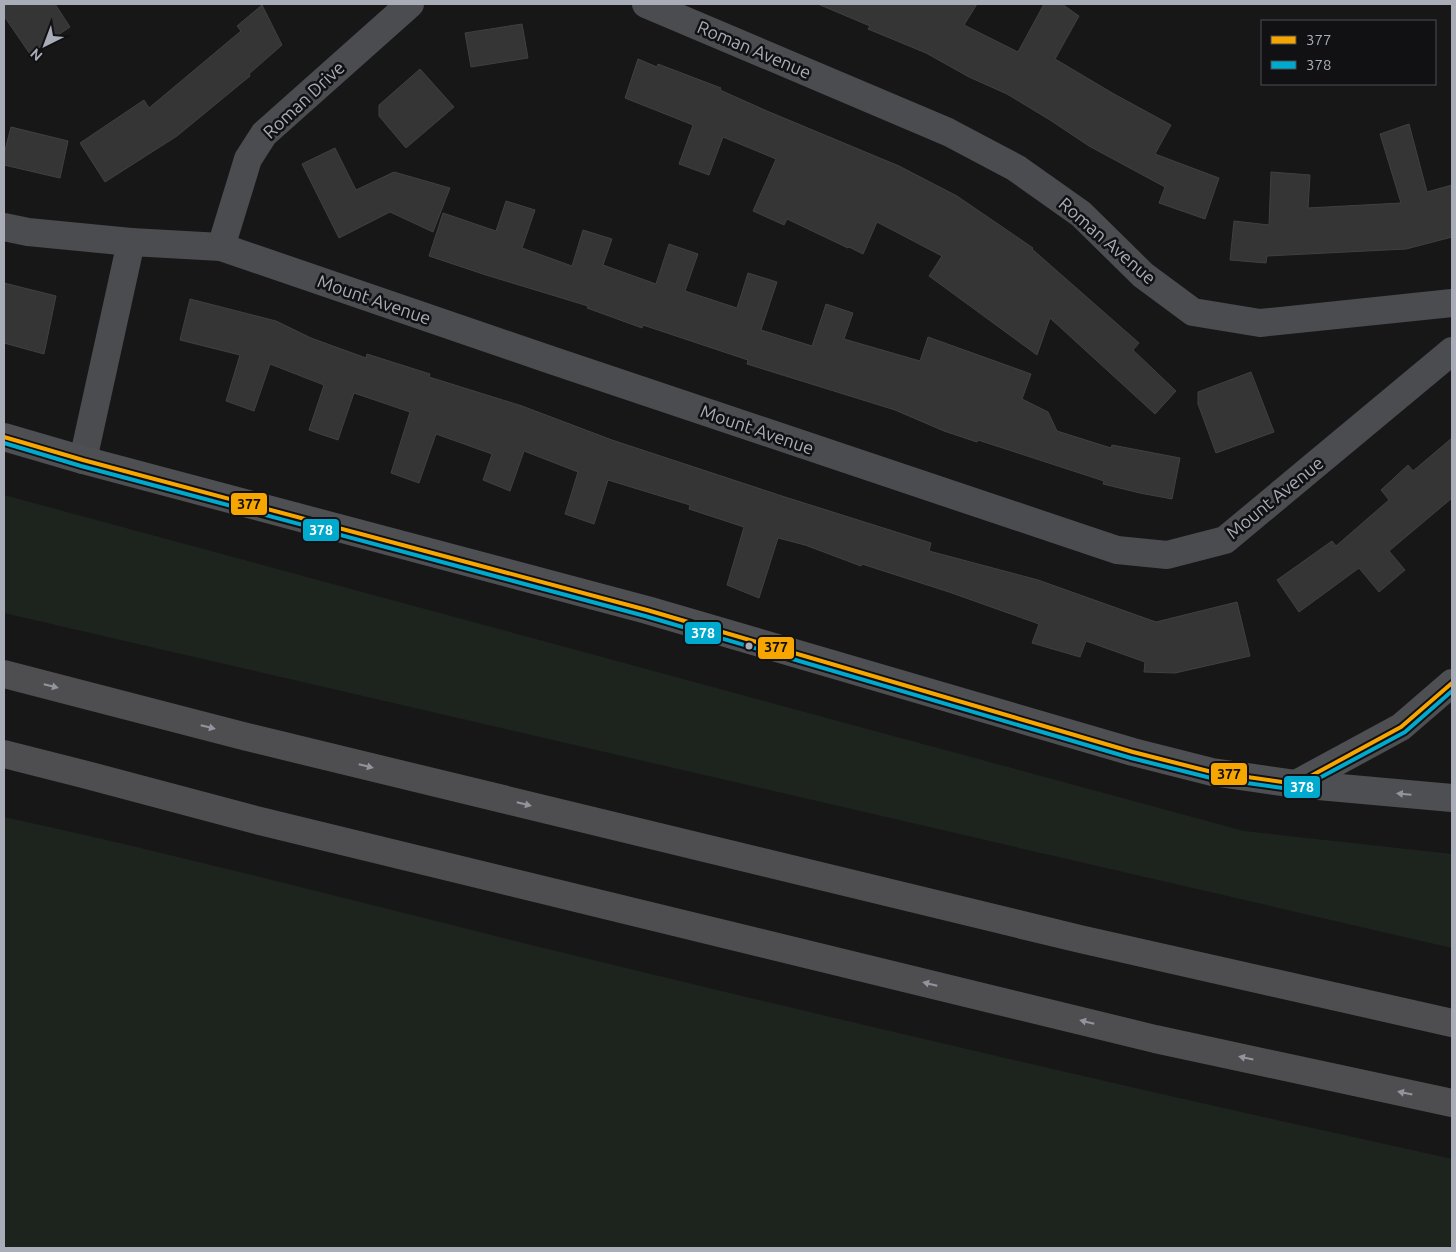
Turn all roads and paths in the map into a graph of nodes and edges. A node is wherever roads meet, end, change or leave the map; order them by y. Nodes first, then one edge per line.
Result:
1 (410, 4) edge
2 (646, 4) edge
3 (4, 226) edge
4 (131, 242) junction
5 (222, 247) junction
6 (1452, 303) edge
7 (1452, 351) edge
8 (4, 437) edge
9 (83, 460) junction
10 (4, 674) edge
11 (1452, 683) edge
12 (4, 754) edge
13 (1296, 784) junction
14 (1452, 798) edge
15 (1452, 1023) edge
16 (1452, 1103) edge

1 - 5 street, Roman Drive
2 - 6 street, Roman Avenue
3 - 4 street, Mount Avenue
4 - 5 street, Mount Avenue
4 - 9 street
5 - 7 street, Mount Avenue
8 - 9 main road
9 - 13 main road
10 -> 15 highway
11 - 13 main road
16 -> 12 highway
14 -> 13 main road

